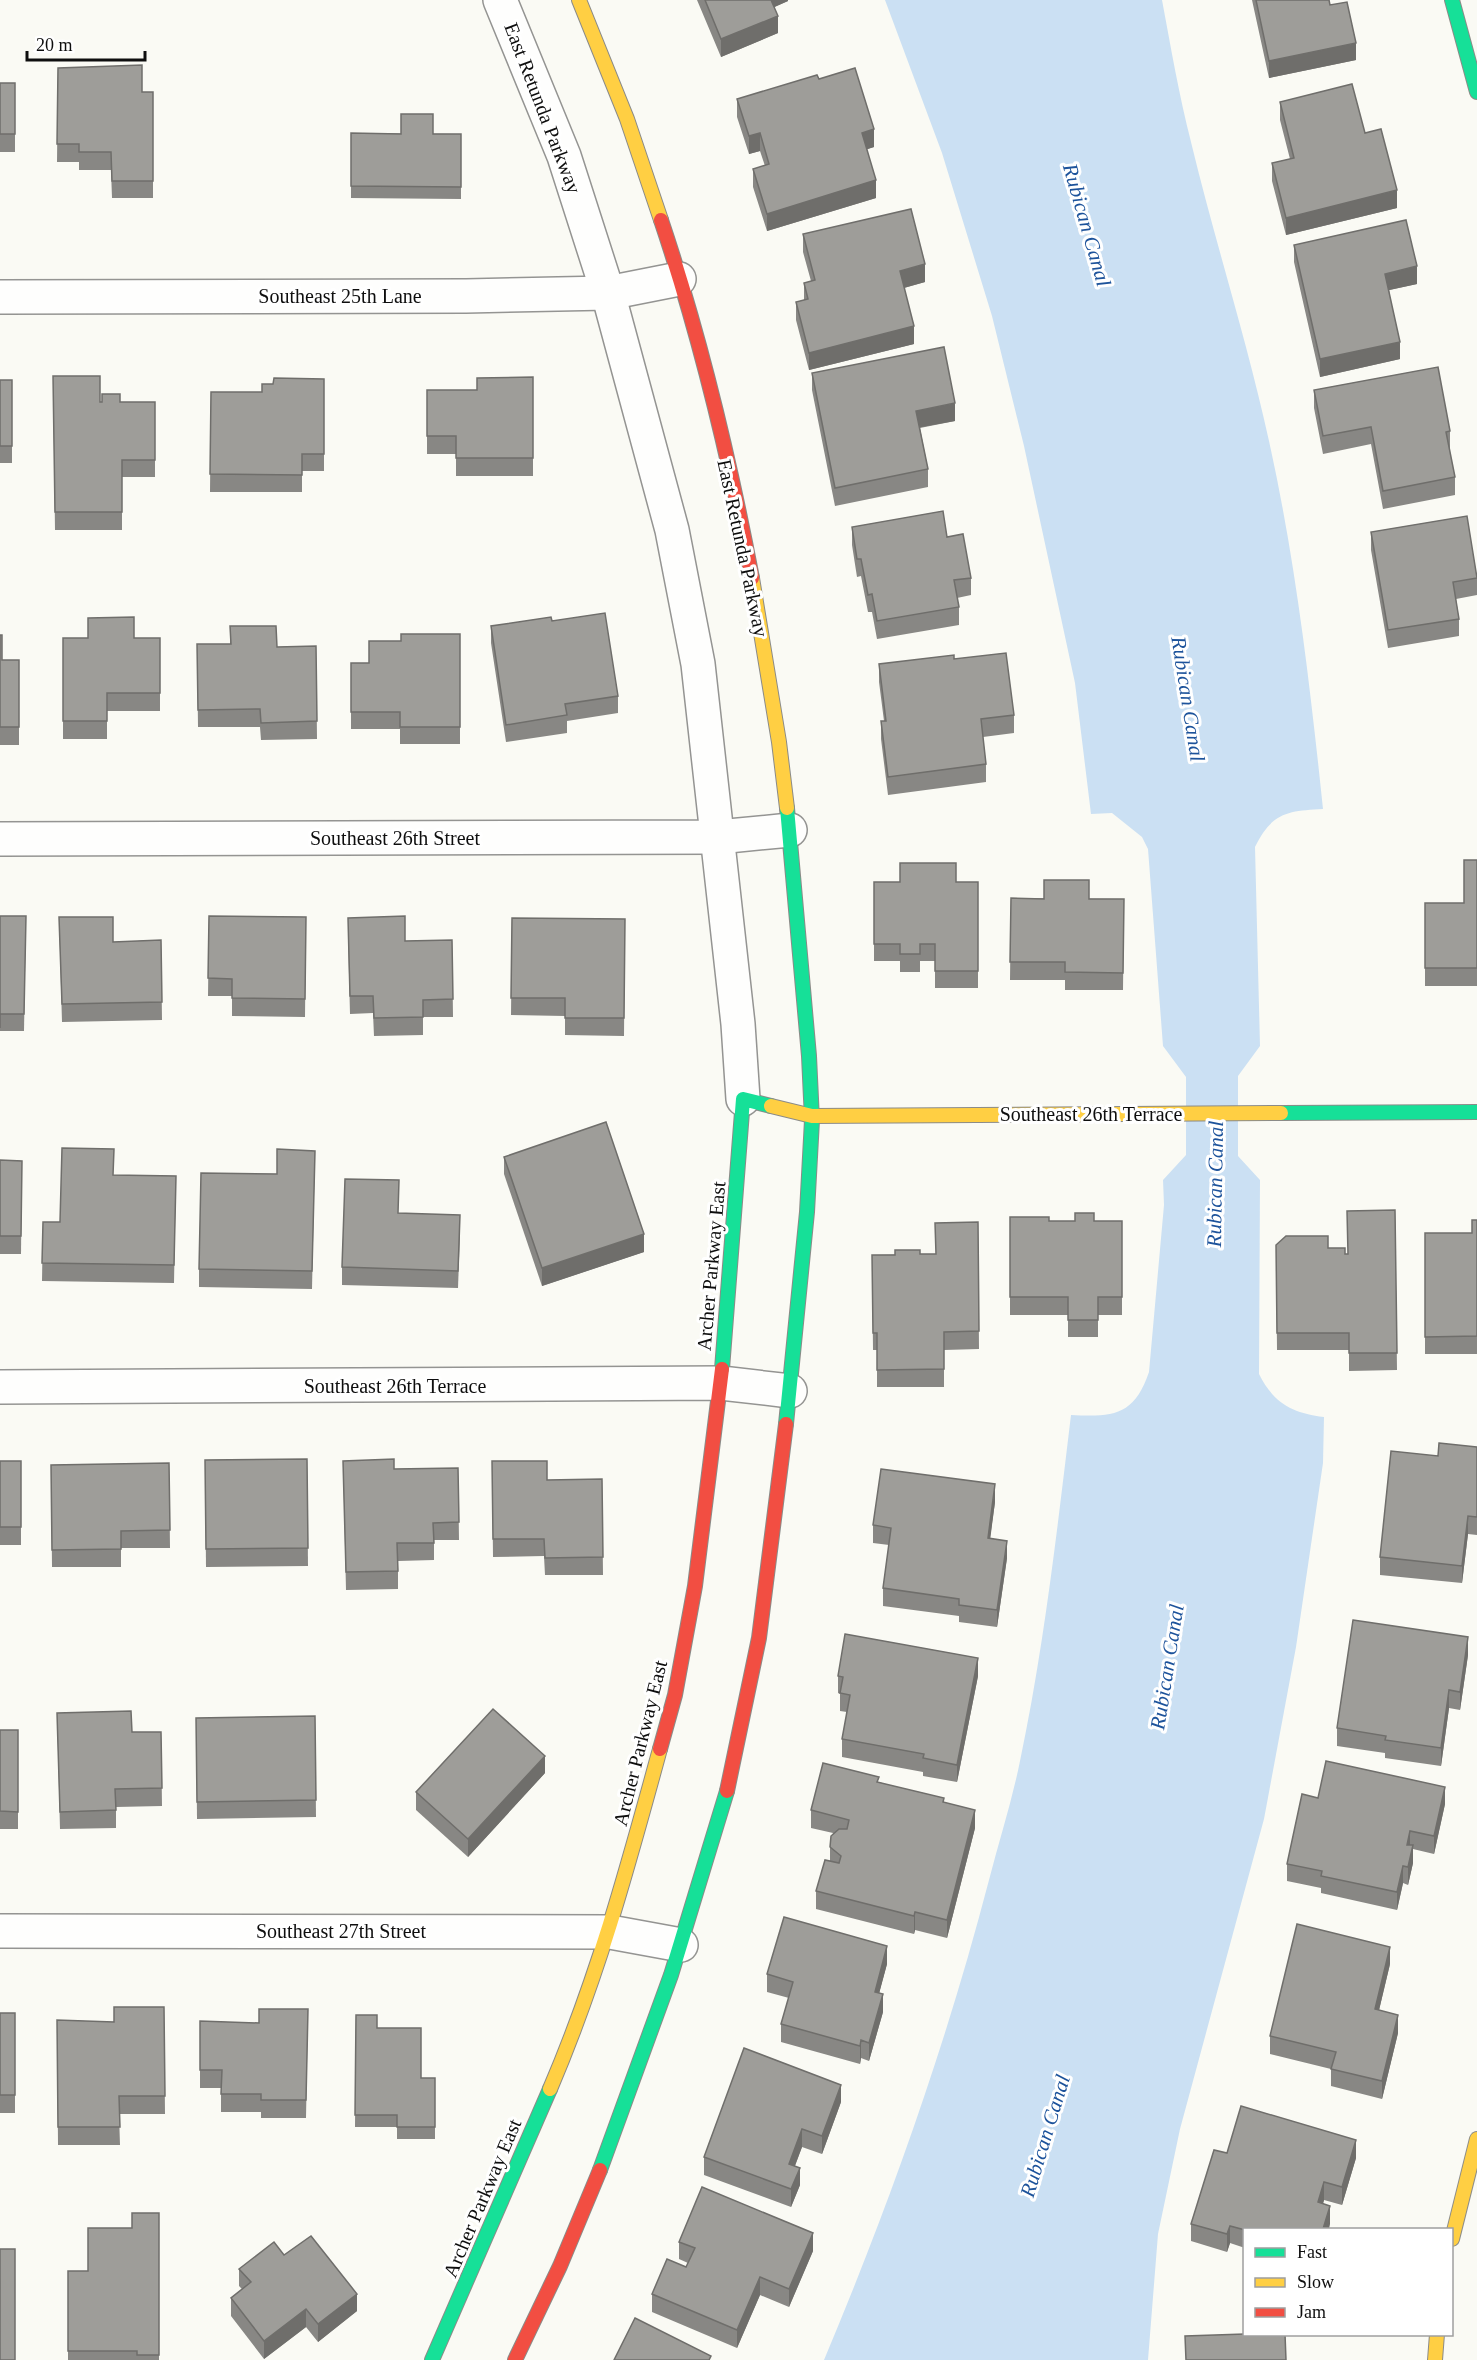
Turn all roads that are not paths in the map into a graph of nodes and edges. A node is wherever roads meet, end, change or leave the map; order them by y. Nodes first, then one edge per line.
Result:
1 (500, 0) edge
2 (579, 0) edge
3 (1452, 0) edge
4 (1477, 90) edge
5 (679, 279) junction
6 (608, 293) junction
7 (0, 297) edge
8 (790, 830) junction
9 (718, 837) junction
10 (0, 839) edge
11 (743, 1099) junction
12 (1477, 1112) edge
13 (812, 1116) junction
14 (721, 1383) junction
15 (0, 1387) edge
16 (790, 1391) junction
17 (0, 1931) edge
18 (610, 1932) junction
19 (681, 1945) junction
20 (1477, 2139) edge
21 (1453, 2235) edge
22 (1437, 2336) edge
23 (432, 2360) edge
24 (515, 2360) edge
25 (1435, 2360) edge

1 - 6 street, East Retunda Parkway
2 - 5 street, East Retunda Parkway
3 - 4 street
5 - 6 street, Southeast 25th Lane
5 - 8 street, East Retunda Parkway
6 - 7 street, Southeast 25th Lane
6 - 9 street, East Retunda Parkway
8 - 9 street, Southeast 26th Street
8 - 13 street, East Retunda Parkway
9 - 10 street, Southeast 26th Street
9 - 11 street, East Retunda Parkway
11 - 13 street, Southeast 26th Terrace
11 - 14 street, Archer Parkway East
12 - 13 street, Southeast 26th Terrace
13 - 16 street
14 - 15 street, Southeast 26th Terrace
14 - 16 street, Southeast 26th Terrace
14 - 18 street, Archer Parkway East
16 - 19 street
17 - 18 street, Southeast 27th Street
18 - 19 street, Southeast 27th Street
18 - 23 street, Archer Parkway East
19 - 24 street
20 - 21 street
22 - 25 street

